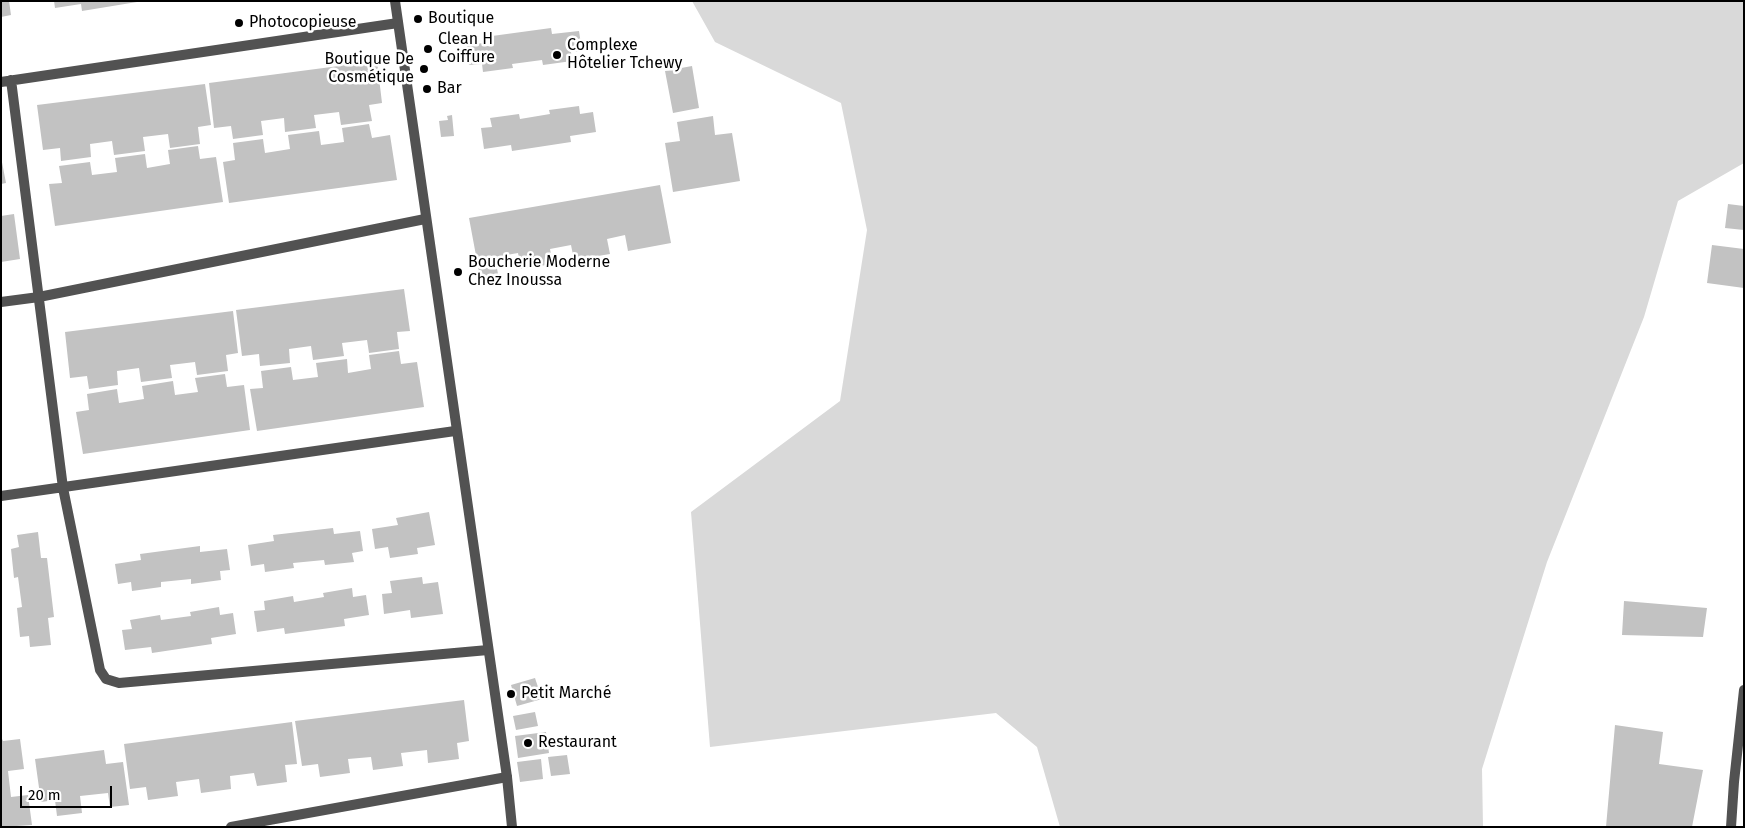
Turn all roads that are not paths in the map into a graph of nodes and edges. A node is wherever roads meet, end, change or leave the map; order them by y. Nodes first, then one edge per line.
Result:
1 (395, 1) edge
2 (398, 23) junction
3 (6, 81) edge
4 (425, 219) junction
5 (39, 297) junction
6 (1, 302) edge
7 (456, 432) junction
8 (63, 488) junction
9 (1, 496) edge
10 (488, 650) junction
11 (1744, 690) edge
12 (506, 776) junction
13 (231, 827) edge
14 (512, 827) edge
15 (1731, 827) edge

1 - 2 street
2 - 3 street
2 - 4 street
3 - 5 street
4 - 5 street
4 - 7 street
5 - 6 street
5 - 8 street
7 - 8 street
7 - 10 street
8 - 9 street
8 - 10 street
10 - 12 street
11 - 15 street
12 - 13 street
12 - 14 street

